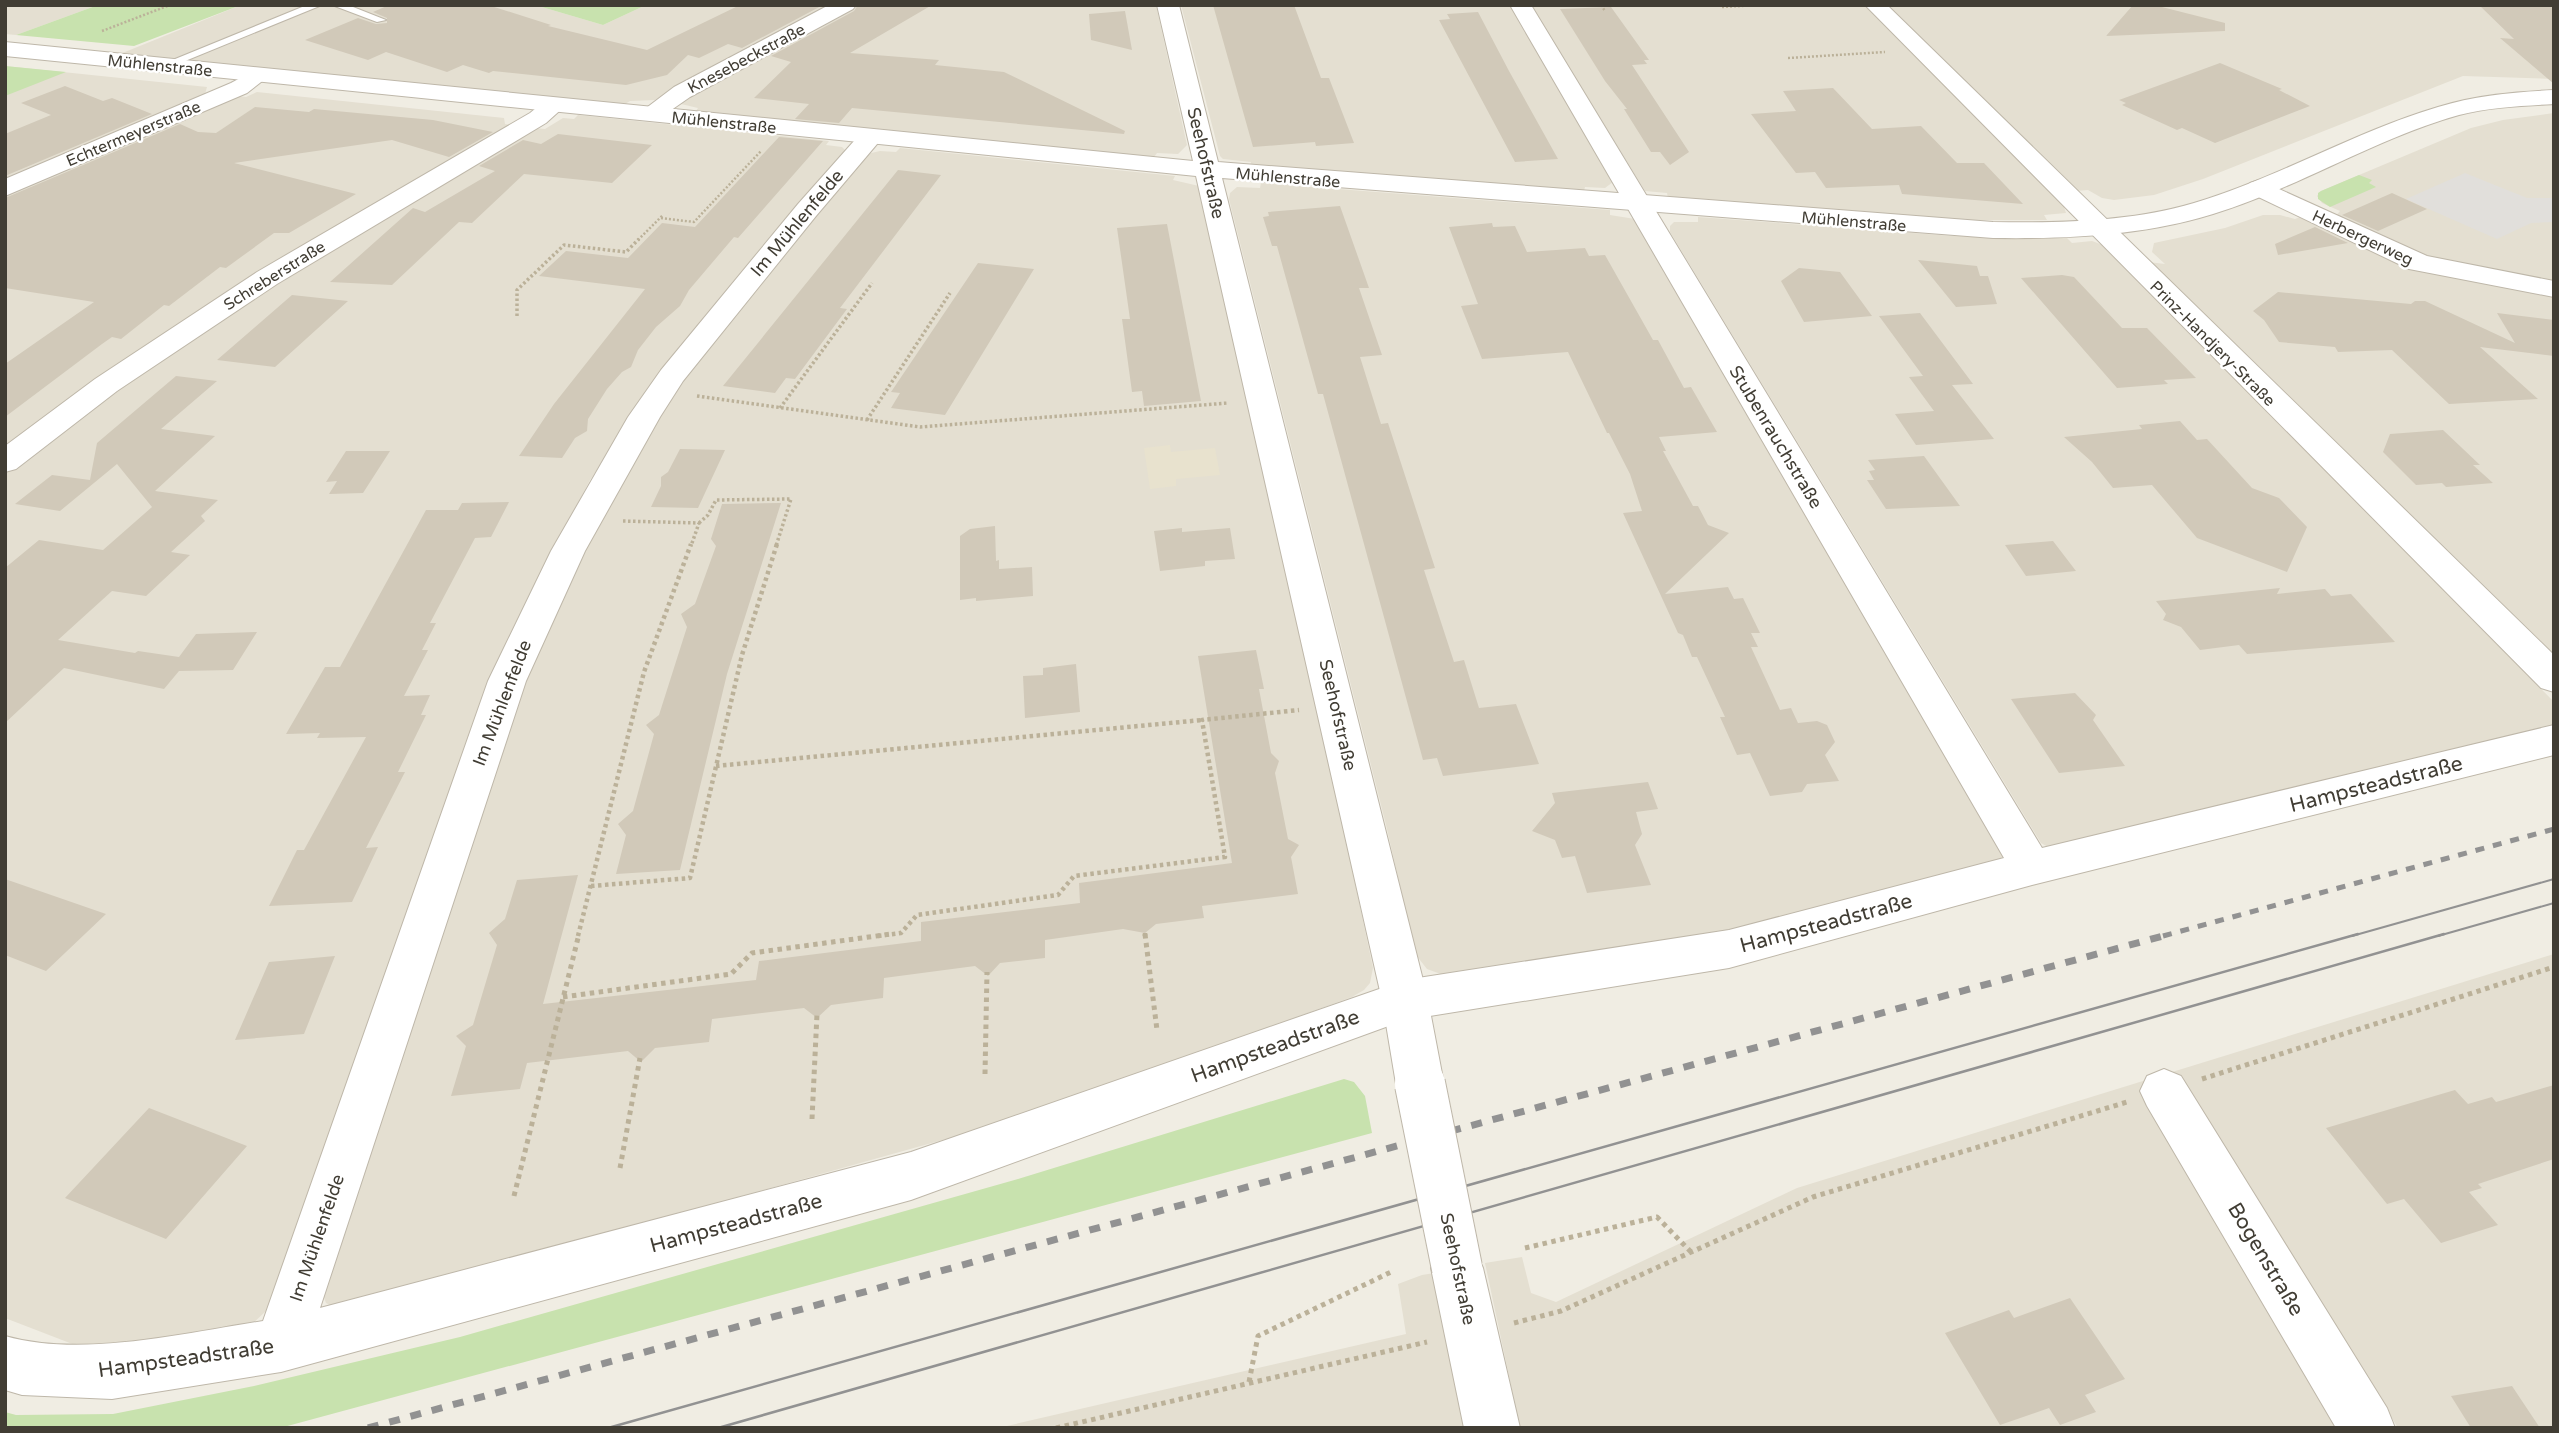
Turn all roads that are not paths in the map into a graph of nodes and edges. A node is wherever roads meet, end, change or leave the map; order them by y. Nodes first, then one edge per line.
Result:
1 (317, 5) edge
2 (337, 5) edge
3 (846, 5) edge
4 (1168, 5) edge
5 (1520, 5) edge
6 (1875, 5) edge
7 (381, 20) dead end
8 (5, 49) edge
9 (164, 65) junction
10 (259, 75) junction
11 (2554, 96) edge
12 (554, 105) junction
13 (649, 115) junction
14 (871, 137) junction
15 (1208, 170) junction
16 (5, 188) edge
17 (2259, 188) junction
18 (1640, 204) junction
19 (2097, 227) junction
20 (2554, 289) edge
21 (5, 462) edge
22 (2554, 678) edge
23 (2554, 740) edge
24 (2032, 869) junction
25 (1405, 1000) junction
26 (2164, 1091) road end
27 (281, 1345) junction
28 (5, 1363) edge
29 (1492, 1428) edge
30 (2367, 1428) edge

1 - 9 lane
2 - 7 lane
3 - 13 street, Knesebeckstraße
4 - 15 street, Seehofstraße
5 - 18 street, Stubenrauchstraße
6 - 19 street, Prinz-Handjery-Straße
8 - 9 street, Mühlenstraße
9 - 10 street, Mühlenstraße
10 - 12 street, Mühlenstraße
10 - 16 street, Echtermeyerstraße
11 - 17 street, Mühlenstraße
12 - 13 street, Mühlenstraße
12 - 21 street, Schreberstraße
13 - 14 street, Mühlenstraße
14 - 15 street, Mühlenstraße
14 - 27 street, Im Mühlenfelde
15 - 18 street, Mühlenstraße
15 - 25 street, Seehofstraße
17 - 19 street, Mühlenstraße
17 - 20 street, Herbergerweg
18 - 19 street, Mühlenstraße
18 - 24 street, Stubenrauchstraße
19 - 22 street, Prinz-Handjery-Straße
23 - 24 street, Hampsteadstraße
24 - 25 street, Hampsteadstraße
25 - 27 street, Hampsteadstraße
25 - 29 street, Seehofstraße, bridge
26 - 30 street, Bogenstraße
27 - 28 street, Hampsteadstraße

